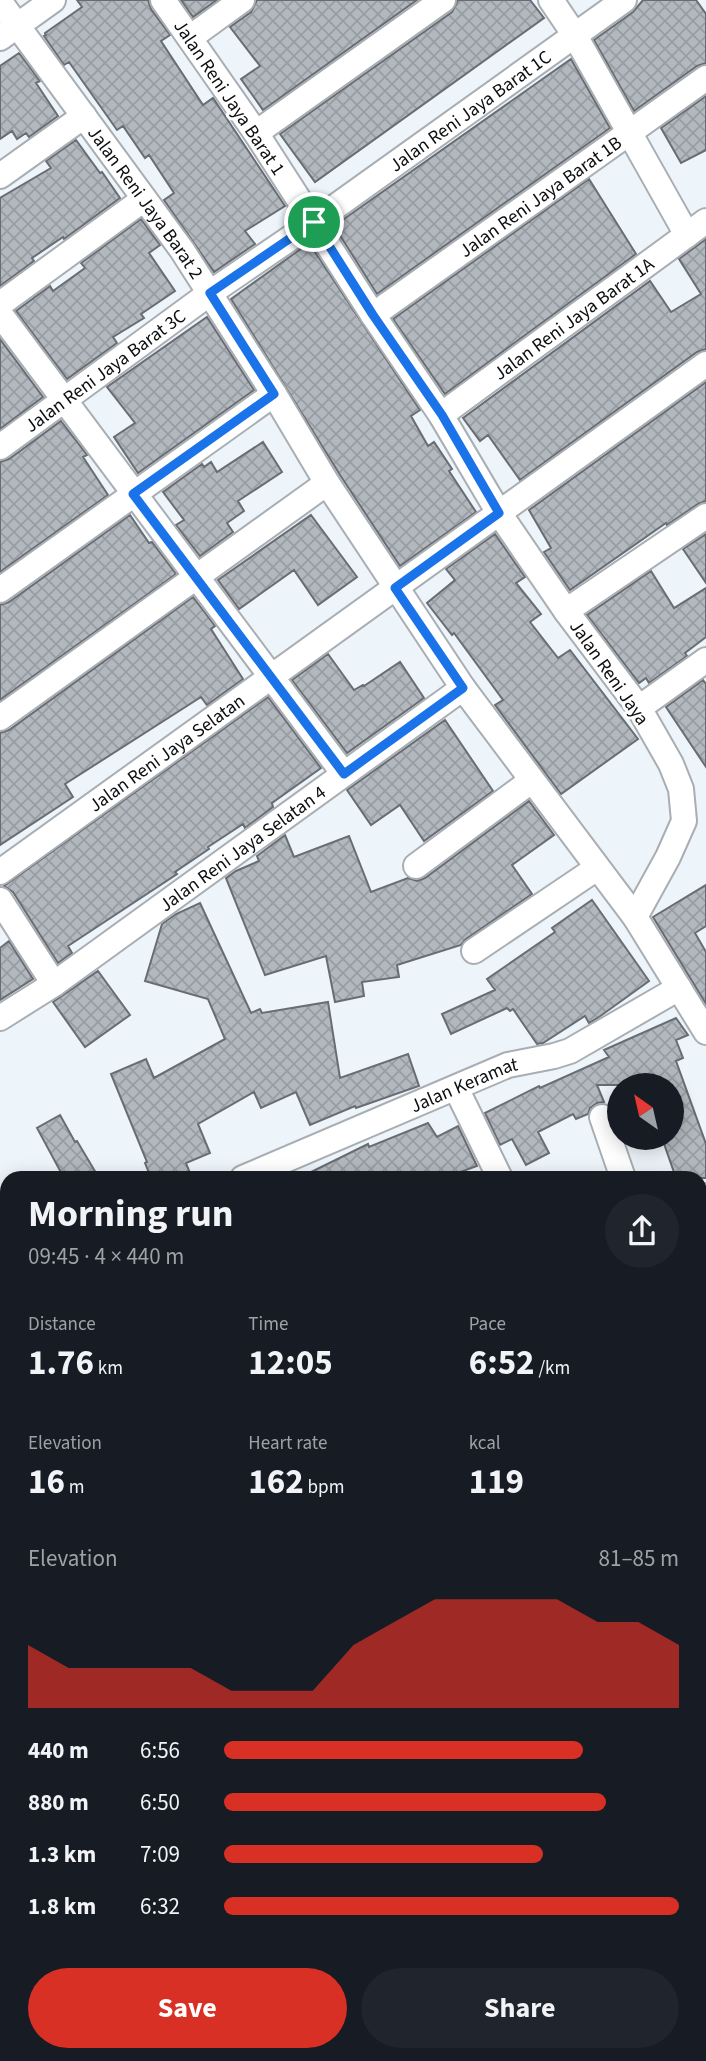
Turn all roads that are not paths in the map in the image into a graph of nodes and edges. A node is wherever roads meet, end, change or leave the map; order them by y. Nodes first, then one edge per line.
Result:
1 (53, 0) edge
2 (163, 0) edge
3 (242, 0) edge
4 (443, 0) edge
5 (551, 0) edge
6 (624, 0) edge
7 (0, 2) edge
8 (8, 32) edge
9 (575, 34) junction
10 (191, 37) junction
11 (706, 78) edge
12 (84, 116) junction
13 (631, 132) junction
14 (256, 133) junction
15 (0, 177) edge
16 (144, 199) junction
17 (314, 222) junction
18 (696, 228) edge
19 (210, 293) junction
20 (0, 304) edge
21 (0, 314) edge
22 (373, 315) junction
23 (706, 364) edge
24 (274, 394) junction
25 (64, 401) junction
26 (442, 415) junction
27 (0, 447) edge
28 (327, 483) junction
29 (133, 494) junction
30 (499, 513) junction
31 (706, 516) edge
32 (197, 577) junction
33 (395, 588) junction
34 (0, 590) edge
35 (566, 611) junction
36 (706, 660) edge
37 (272, 677) junction
38 (463, 688) junction
39 (639, 708) junction
40 (0, 718) edge
41 (344, 774) junction
42 (531, 781) junction
43 (706, 807) edge
44 (684, 821) junction
45 (416, 866) dead end
46 (597, 868) junction
47 (0, 872) edge
48 (0, 901) edge
49 (635, 917) junction
50 (474, 951) dead end
51 (54, 984) junction
52 (679, 988) junction
53 (0, 1018) edge
54 (706, 1032) edge
55 (456, 1088) junction
56 (602, 1116) dead end
57 (260, 1171) edge
58 (497, 1171) edge
59 (621, 1171) edge

1 - 8 street
2 - 10 street, Jalan Reni Jaya Barat 1
3 - 10 street
4 - 14 street
5 - 9 street
6 - 9 street, Jalan Reni Jaya Barat 1C
7 - 8 street, Jalan Reni Jaya Barat 2
8 - 12 street, Jalan Reni Jaya Barat 2
9 - 13 street
9 - 17 street, Jalan Reni Jaya Barat 1C
10 - 14 street, Jalan Reni Jaya Barat 1
11 - 13 street, Jalan Reni Jaya Barat 1B
12 - 15 street
12 - 16 street, Jalan Reni Jaya Barat 2
13 - 18 street
13 - 22 street, Jalan Reni Jaya Barat 1B
14 - 17 street, Jalan Reni Jaya Barat 1
16 - 19 street, Jalan Reni Jaya Barat 2
16 - 20 street
17 - 19 street, Jalan Reni Jaya Barat 1C
17 - 22 street, Jalan Reni Jaya Barat 1
18 - 26 street, Jalan Reni Jaya Barat 1A
19 - 24 street, Jalan Reni Jaya Barat 2
19 - 25 street, Jalan Reni Jaya Barat 3C
21 - 25 street
22 - 26 street, Jalan Reni Jaya Barat 1
23 - 30 street, Jalan Reni Jaya Selatan
24 - 28 street, Jalan Reni Jaya Barat 2
24 - 29 street
25 - 27 street, Jalan Reni Jaya Barat 3C
25 - 29 street
26 - 30 street, Jalan Reni Jaya Barat 1
28 - 32 street
28 - 33 street, Jalan Reni Jaya Barat 2
29 - 32 street
29 - 34 street
30 - 33 street, Jalan Reni Jaya Selatan
30 - 35 street, Jalan Reni Jaya
31 - 35 street
32 - 37 street
32 - 40 street
33 - 37 street, Jalan Reni Jaya Selatan
33 - 38 street
35 - 39 street, Jalan Reni Jaya
36 - 39 street
37 - 41 street
37 - 47 street, Jalan Reni Jaya Selatan
38 - 41 street, Jalan Reni Jaya Selatan 4
38 - 42 street
39 - 44 street, Jalan Reni Jaya
41 - 51 street, Jalan Reni Jaya Selatan 4
42 - 45 street
42 - 46 street
43 - 44 street
44 - 49 street
46 - 49 street
46 - 50 street
48 - 51 street
49 - 52 street
51 - 53 street, Jalan Reni Jaya Selatan 4
52 - 54 street
52 - 55 street, Jalan Keramat
55 - 57 street, Jalan Keramat
55 - 58 street
56 - 59 street

